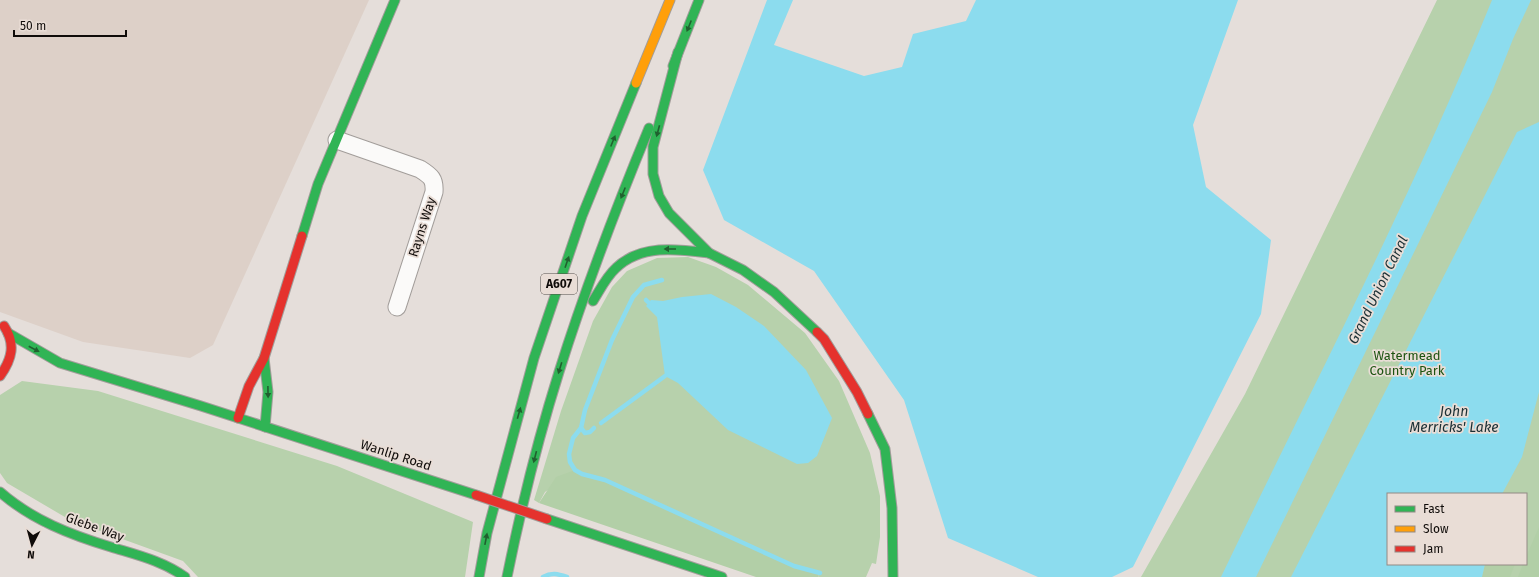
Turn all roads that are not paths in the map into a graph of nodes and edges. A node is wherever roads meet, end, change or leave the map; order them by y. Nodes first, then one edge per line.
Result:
1 (395, 0) edge
2 (670, 0) edge
3 (699, 0) edge
4 (678, 52) junction
5 (337, 140) junction
6 (709, 252) junction
7 (397, 307) dead end
8 (0, 322) edge
9 (8, 333) junction
10 (568, 342) junction
11 (264, 358) junction
12 (45, 363) dead end
13 (60, 363) junction
14 (0, 376) edge
15 (238, 418) junction
16 (265, 427) junction
17 (0, 492) edge
18 (185, 577) edge
19 (479, 577) edge
20 (507, 577) edge
21 (722, 577) edge
22 (893, 577) edge

1 - 5 main road
19 -> 2 main road, A607
3 -> 4 main road, A607
4 -> 6 main road
4 -> 10 main road, A607
5 - 7 street, Rayns Way
5 - 11 main road
6 -> 10 main road
6 - 22 main road
8 - 9 main road
9 -> 13 main road, Wanlip Road
9 - 14 main road
10 -> 20 main road, A607
11 - 15 main road
11 -> 16 main road
12 - 13 main road, Wanlip Road
13 - 15 main road, Wanlip Road
15 - 16 main road, Wanlip Road
16 - 21 main road, Wanlip Road, bridge
17 - 18 main road, Glebe Way

